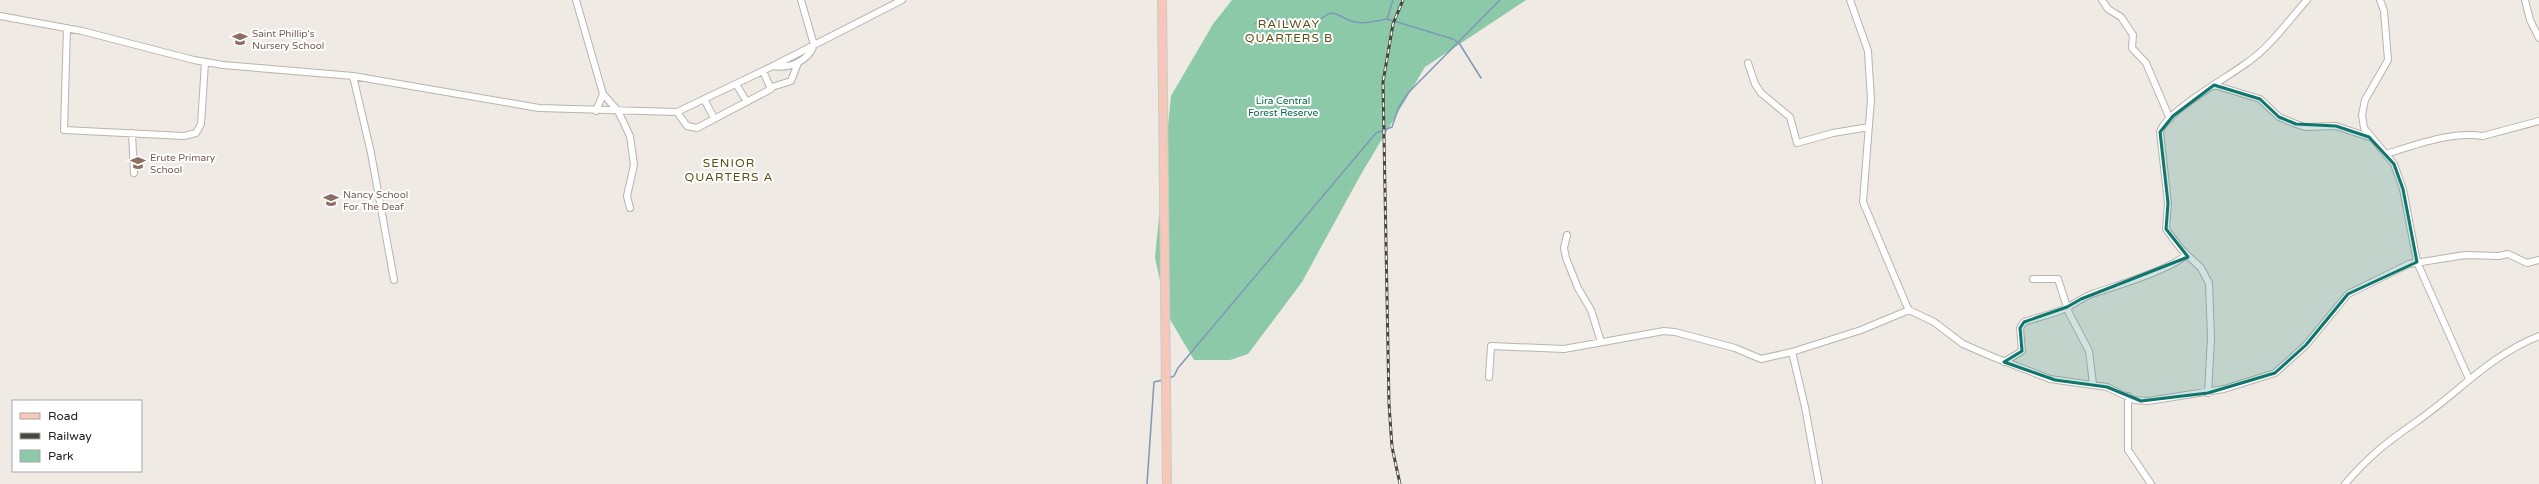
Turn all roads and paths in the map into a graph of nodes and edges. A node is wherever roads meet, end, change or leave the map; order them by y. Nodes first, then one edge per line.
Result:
1 (576, 0) edge
2 (801, 0) edge
3 (902, 0) edge
4 (1162, 0) edge
5 (1850, 0) edge
6 (2102, 0) edge
7 (2307, 0) edge
8 (2380, 0) edge
9 (2525, 0) edge
10 (0, 16) edge
11 (67, 28) junction
12 (2539, 38) edge
13 (814, 45) junction
14 (205, 63) junction
15 (798, 63) junction
16 (1748, 63) dead end
17 (774, 66) junction
18 (763, 71) junction
19 (353, 76) junction
20 (736, 84) junction
21 (2214, 85) junction
22 (772, 87) junction
23 (603, 94) junction
24 (704, 99) junction
25 (747, 102) junction
26 (596, 111) junction
27 (618, 111) junction
28 (677, 112) junction
29 (714, 118) junction
30 (2170, 119) junction
31 (2539, 121) edge
32 (1869, 127) junction
33 (132, 133) junction
34 (2369, 137) junction
35 (2386, 154) junction
36 (134, 173) dead end
37 (630, 208) dead end
38 (1568, 235) dead end
39 (2186, 255) junction
40 (2539, 260) edge
41 (2417, 262) junction
42 (2033, 279) dead end
43 (394, 280) dead end
44 (2068, 307) junction
45 (1909, 310) junction
46 (2539, 336) edge
47 (1601, 342) junction
48 (1792, 352) junction
49 (2004, 362) junction
50 (1489, 377) dead end
51 (2468, 378) junction
52 (2093, 384) junction
53 (2208, 393) junction
54 (2128, 396) junction
55 (1167, 484) edge
56 (1819, 484) edge
57 (2151, 484) edge
58 (2345, 484) edge

1 - 23 street
2 - 13 street
3 - 13 street
4 - 55 main road
5 - 32 street
6 - 30 street
7 - 21 street
8 - 34 street
9 - 12 street
10 - 11 street
11 - 14 street
11 - 33 street
13 - 15 street
13 - 17 street
14 - 19 street
14 - 33 street
15 - 17 street
15 - 22 street
16 - 32 street
17 - 18 street
18 - 20 street
18 - 22 street
19 - 26 street
19 - 43 street
20 - 24 street
20 - 25 street
21 - 30 street
21 - 34 street
22 - 25 street
23 - 26 street
23 - 27 street
24 - 28 street
24 - 29 street
25 - 29 street
26 - 27 street
27 - 28 street
27 - 37 street
28 - 29 street
30 - 39 street
31 - 35 street
32 - 45 street
33 - 36 street
34 - 35 street
35 - 41 street
38 - 47 street
39 - 44 street
39 - 53 street
40 - 41 street
41 - 51 street
41 - 53 street
42 - 44 street
44 - 49 street
44 - 52 street
45 - 48 street
45 - 49 street
46 - 51 street
47 - 48 street
47 - 50 street
48 - 56 street
49 - 52 street
51 - 58 street
52 - 54 street
53 - 54 street
54 - 57 street

